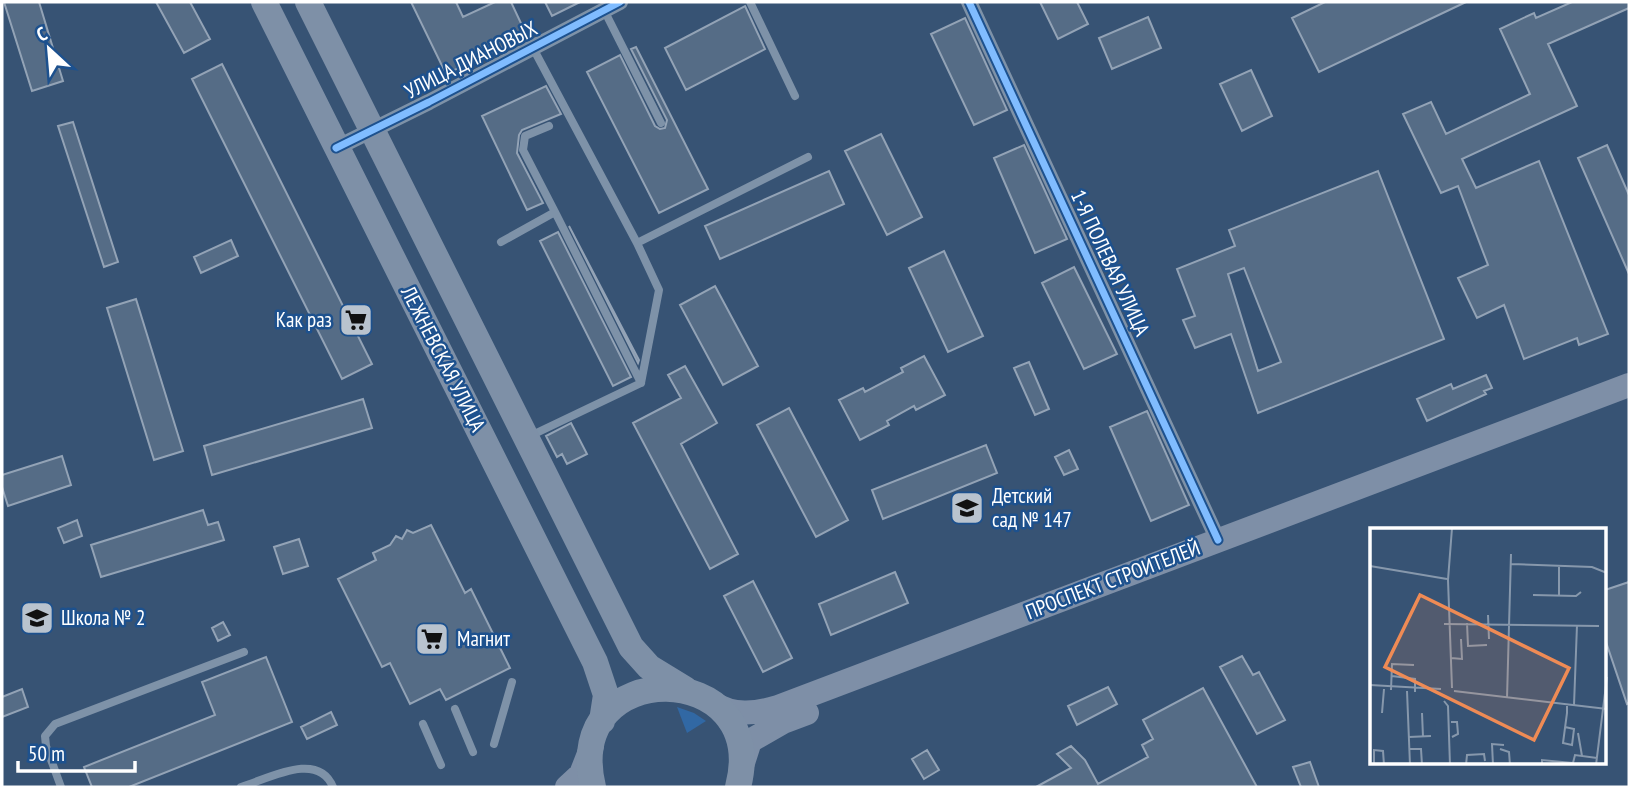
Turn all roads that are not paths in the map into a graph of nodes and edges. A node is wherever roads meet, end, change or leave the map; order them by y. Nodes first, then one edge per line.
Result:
1 (264, 2) edge
2 (308, 2) edge
3 (620, 2) edge
4 (750, 2) edge
5 (969, 2) edge
6 (604, 10) junction
7 (533, 48) junction
8 (795, 96) dead end
9 (661, 123) dead end
10 (549, 126) dead end
11 (372, 130) junction
12 (336, 148) junction
13 (808, 157) dead end
14 (555, 212) junction
15 (501, 242) dead end
16 (637, 243) junction
17 (641, 383) junction
18 (1629, 384) edge
19 (1629, 402) edge
20 (526, 438) junction
21 (1222, 547) junction
22 (244, 652) dead end
23 (512, 682) dead end
24 (685, 689) junction
25 (713, 703) junction
26 (455, 709) dead end
27 (423, 724) dead end
28 (597, 733) junction
29 (494, 744) dead end
30 (473, 752) dead end
31 (441, 765) dead end
32 (740, 777) edge
33 (61, 787) edge
34 (241, 787) edge
35 (333, 787) edge
36 (566, 787) edge
37 (593, 787) edge

1 - 12 highway, ЛЕЖНЕВСКАЯ УЛИЦА
2 - 11 highway, ЛЕЖНЕВСКАЯ УЛИЦА
3 - 6 street, УЛИЦА ДИАНОВЫХ
4 - 8 lane
5 - 21 street, 1-Я ПОЛЕВАЯ УЛИЦА
6 - 7 street, УЛИЦА ДИАНОВЫХ
6 - 9 lane
7 - 11 street, УЛИЦА ДИАНОВЫХ
7 - 16 lane
10 - 14 lane
11 - 12 street, УЛИЦА ДИАНОВЫХ
11 - 20 highway, ЛЕЖНЕВСКАЯ УЛИЦА
12 - 28 highway, ЛЕЖНЕВСКАЯ УЛИЦА
13 - 16 lane
14 - 15 lane
14 - 17 lane
16 - 17 lane
17 - 20 lane
18 - 21 main road, ПРОСПЕКТ СТРОИТЕЛЕЙ
19 - 21 main road, ПРОСПЕКТ СТРОИТЕЛЕЙ
20 - 24 highway, ЛЕЖНЕВСКАЯ УЛИЦА
21 - 25 main road, ПРОСПЕКТ СТРОИТЕЛЕЙ
21 - 32 main road, ПРОСПЕКТ СТРОИТЕЛЕЙ
22 - 33 lane
23 - 29 lane
24 - 25 highway, ЛЕЖНЕВСКАЯ УЛИЦА
24 - 28 highway
25 - 32 highway
26 - 30 lane
27 - 31 lane
28 - 36 main road
28 - 37 highway, ЛЕЖНЕВСКАЯ УЛИЦА
34 - 35 lane

